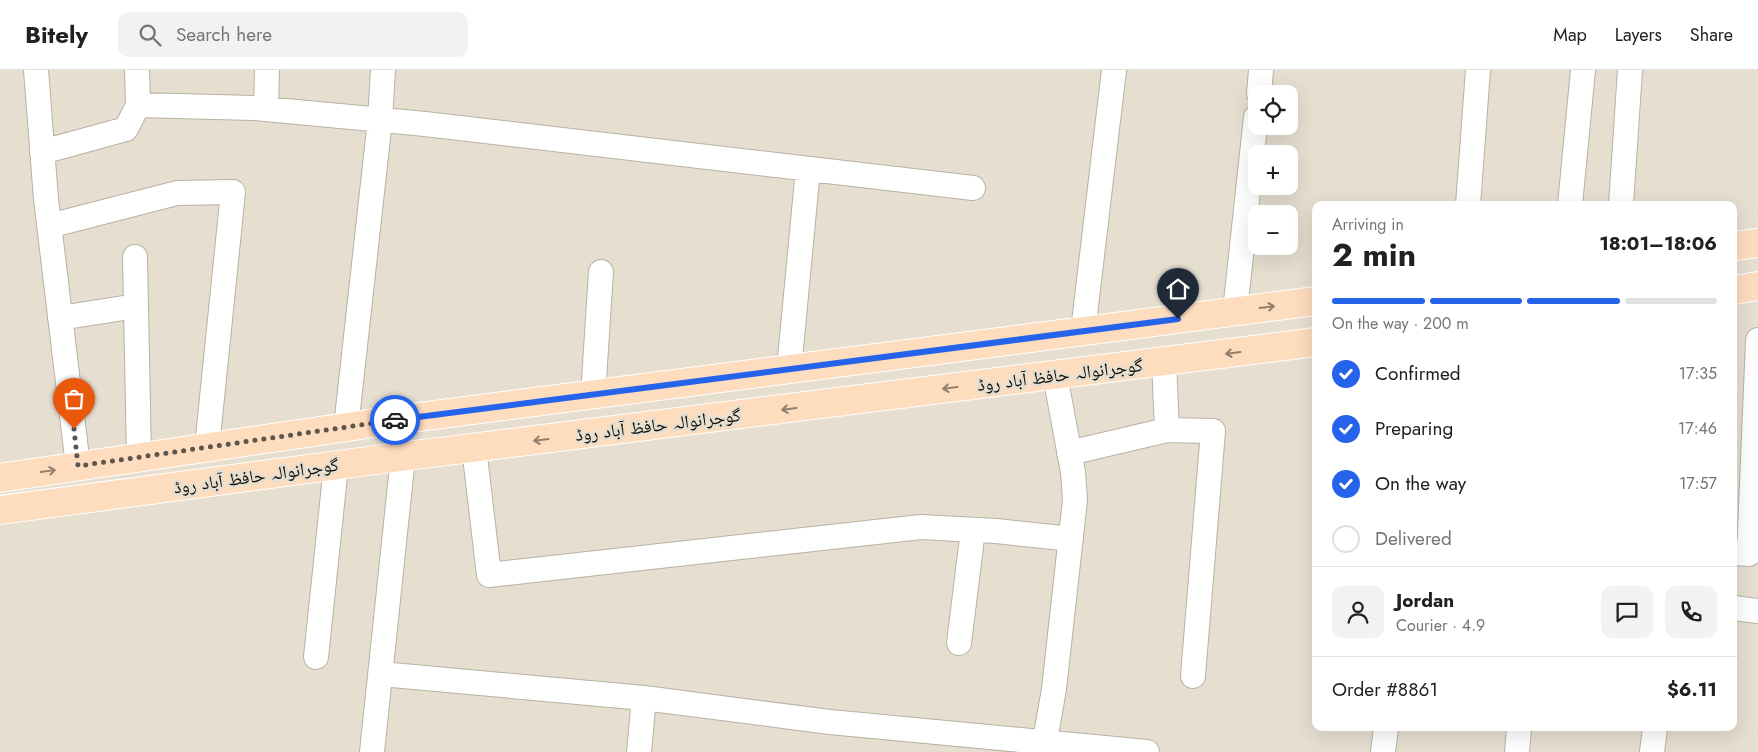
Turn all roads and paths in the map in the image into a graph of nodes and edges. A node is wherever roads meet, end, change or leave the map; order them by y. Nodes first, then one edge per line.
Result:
1 (36, 70) edge
2 (137, 70) edge
3 (267, 70) edge
4 (383, 70) edge
5 (1114, 70) edge
6 (1261, 70) edge
7 (1478, 70) edge
8 (1584, 70) edge
9 (1630, 70) edge
10 (1260, 85) edge
11 (138, 105) junction
12 (266, 109) junction
13 (380, 120) junction
14 (1254, 135) edge
15 (42, 152) junction
16 (808, 169) junction
17 (973, 188) dead end
18 (1468, 201) edge
19 (1570, 201) edge
20 (1621, 201) edge
21 (49, 226) junction
22 (1758, 243) edge
23 (1737, 246) edge
24 (135, 256) dead end
25 (601, 272) dead end
26 (1758, 286) edge
27 (1737, 290) edge
28 (1312, 301) edge
29 (136, 306) junction
30 (1235, 311) junction
31 (60, 318) junction
32 (1083, 331) junction
33 (1758, 340) edge
34 (1312, 343) edge
35 (1164, 362) junction
36 (789, 369) junction
37 (1055, 375) junction
38 (593, 394) junction
39 (346, 427) junction
40 (1167, 430) junction
41 (207, 447) junction
42 (474, 448) junction
43 (1069, 453) junction
44 (403, 457) junction
45 (139, 458) junction
46 (78, 466) junction
47 (336, 466) junction
48 (0, 478) edge
49 (1755, 489) edge
50 (0, 510) edge
51 (973, 530) junction
52 (1071, 539) junction
53 (1737, 554) edge
54 (1737, 608) edge
55 (1758, 611) edge
56 (959, 643) dead end
57 (316, 657) dead end
58 (380, 674) junction
59 (1193, 676) dead end
60 (644, 698) junction
61 (1386, 731) edge
62 (1519, 731) edge
63 (1655, 731) edge
64 (1043, 747) edge
65 (372, 752) edge
66 (638, 752) edge
67 (1148, 752) edge
68 (1383, 752) edge
69 (1517, 752) edge
70 (1652, 752) edge

1 - 15 street
2 - 11 street
3 - 12 street
4 - 13 street
5 - 32 street
6 - 10 street
7 - 18 street
8 - 19 street
9 - 20 street
11 - 12 street
11 - 15 street
12 - 13 street
13 - 16 street
13 - 39 street
14 - 30 street
15 - 21 street
16 - 17 street
16 - 36 street
21 - 31 street
21 - 41 street
22 - 23 main road
24 - 29 street
25 - 38 street
26 - 27 main road
30 -> 28 main road, گوجرانوالہ حافظ آباد روڈ
29 - 31 street
29 - 45 street
30 - 32 main road, گوجرانوالہ حافظ آباد روڈ
31 - 46 street
32 - 36 main road, گوجرانوالہ حافظ آباد روڈ
33 - 49 street
34 -> 35 main road, گوجرانوالہ حافظ آباد روڈ
35 - 37 main road, گوجرانوالہ حافظ آباد روڈ
35 - 40 street
36 - 38 main road, گوجرانوالہ حافظ آباد روڈ
37 -> 42 main road, گوجرانوالہ حافظ آباد روڈ
37 - 43 street
38 - 39 main road, گوجرانوالہ حافظ آباد روڈ
39 - 41 main road, گوجرانوالہ حافظ آباد روڈ
40 - 43 street
40 - 59 street
41 - 45 main road, گوجرانوالہ حافظ آباد روڈ
42 - 44 main road, گوجرانوالہ حافظ آباد روڈ
42 - 51 street
43 - 52 street
44 - 47 main road, گوجرانوالہ حافظ آباد روڈ
44 - 58 street
45 - 46 main road, گوجرانوالہ حافظ آباد روڈ
48 -> 46 main road, گوجرانوالہ حافظ آباد روڈ
47 - 50 main road, گوجرانوالہ حافظ آباد روڈ
47 - 57 street
49 - 53 street
51 - 52 street
51 - 56 street
52 - 64 street
54 - 55 street
58 - 60 street
58 - 65 street
60 - 64 street
60 - 66 street
61 - 68 street
62 - 69 street
63 - 70 street
64 - 67 street

